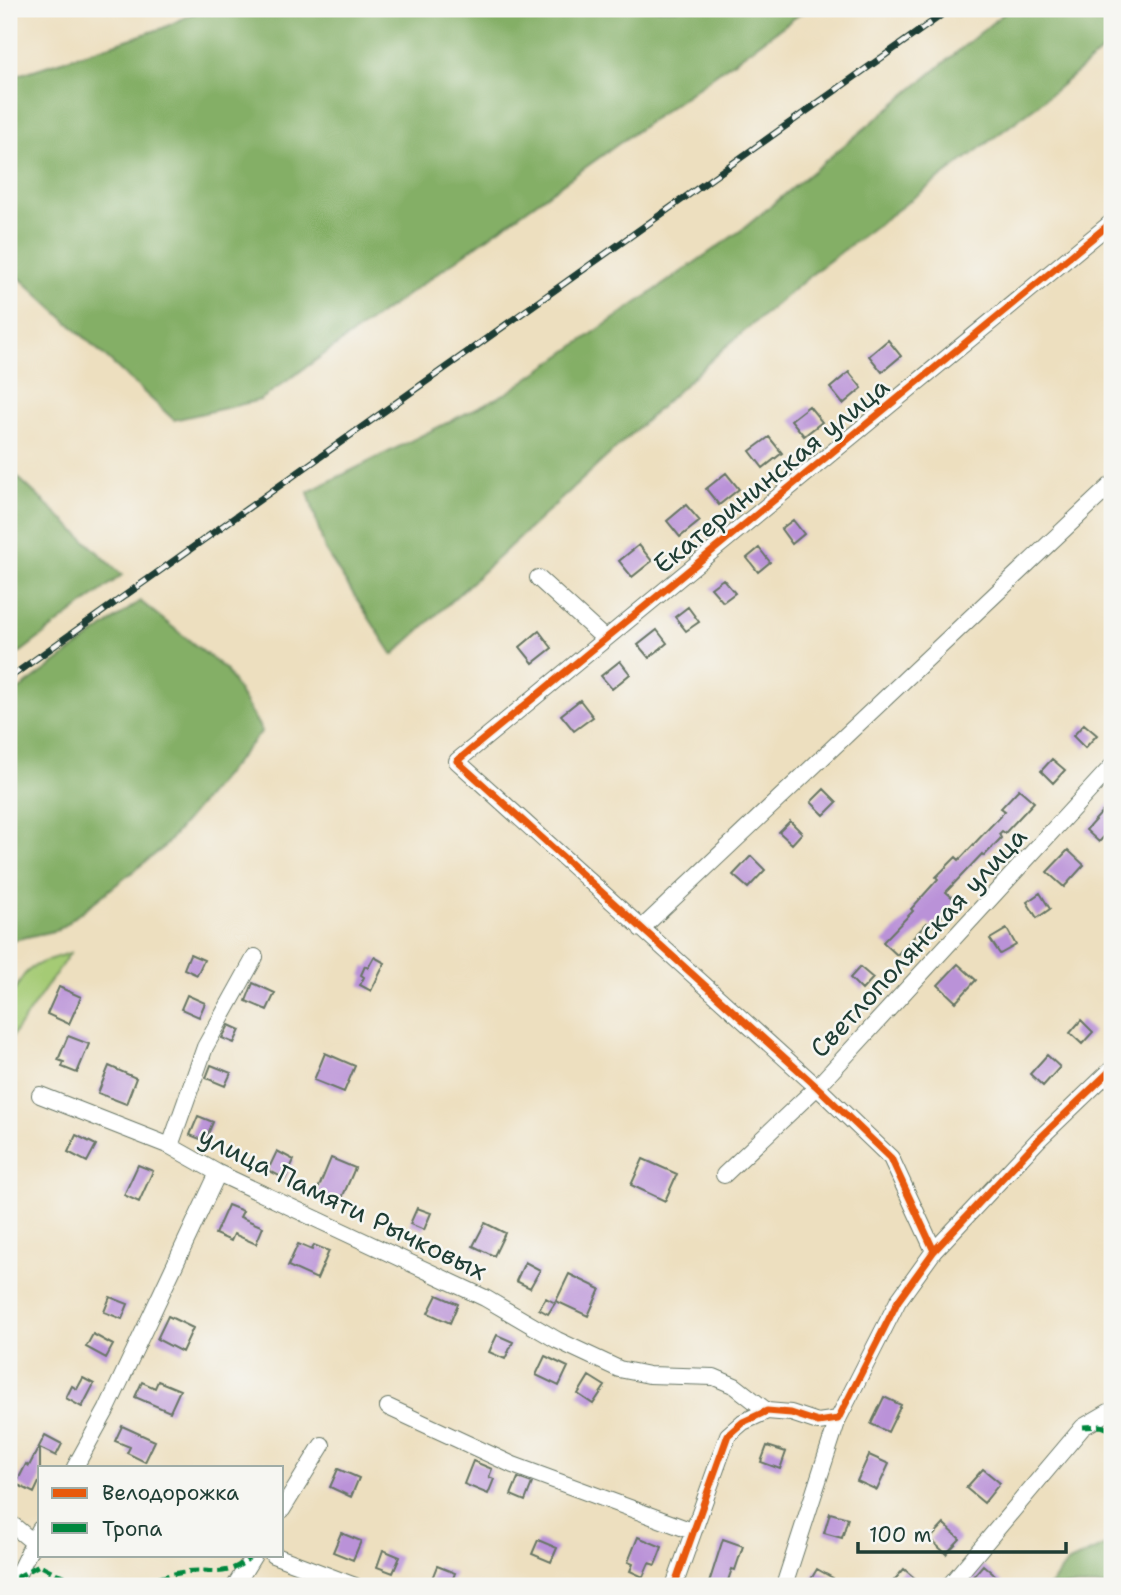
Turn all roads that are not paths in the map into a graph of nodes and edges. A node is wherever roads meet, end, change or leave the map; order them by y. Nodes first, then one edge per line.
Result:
1 (1112, 222) edge
2 (1112, 484) edge
3 (538, 578) dead end
4 (605, 639) junction
5 (1112, 766) edge
6 (641, 929) junction
7 (255, 957) dead end
8 (1112, 1069) edge
9 (817, 1087) junction
10 (40, 1095) dead end
11 (170, 1146) junction
12 (218, 1173) junction
13 (724, 1175) dead end
14 (934, 1251) junction
15 (388, 1407) dead end
16 (1112, 1410) edge
17 (766, 1411) junction
18 (838, 1419) junction
19 (322, 1445) dead end
20 (76, 1466) edge
21 (284, 1507) edge
22 (9, 1522) edge
23 (692, 1531) junction
24 (37, 1535) edge
25 (253, 1556) edge
26 (276, 1556) edge
27 (16, 1583) edge
28 (235, 1586) edge
29 (355, 1586) edge
30 (674, 1586) edge
31 (784, 1586) edge
32 (949, 1586) edge

1 - 4 street, Екатерининская улица
2 - 6 street
3 - 4 street
4 - 6 street, Екатерининская улица
5 - 9 street, Светлополянская улица
6 - 9 street
7 - 11 street
8 - 14 street
9 - 13 street, Светлополянская улица
9 - 14 street
10 - 11 street, улица Памяти Рычковых
11 - 12 street, улица Памяти Рычковых
12 - 17 street, улица Памяти Рычковых
12 - 20 street
14 - 18 street
15 - 23 street
16 - 32 street
17 - 18 street
17 - 23 street
18 - 31 street
19 - 21 street
22 - 24 street
23 - 30 street
24 - 27 street
25 - 28 street
26 - 29 street

